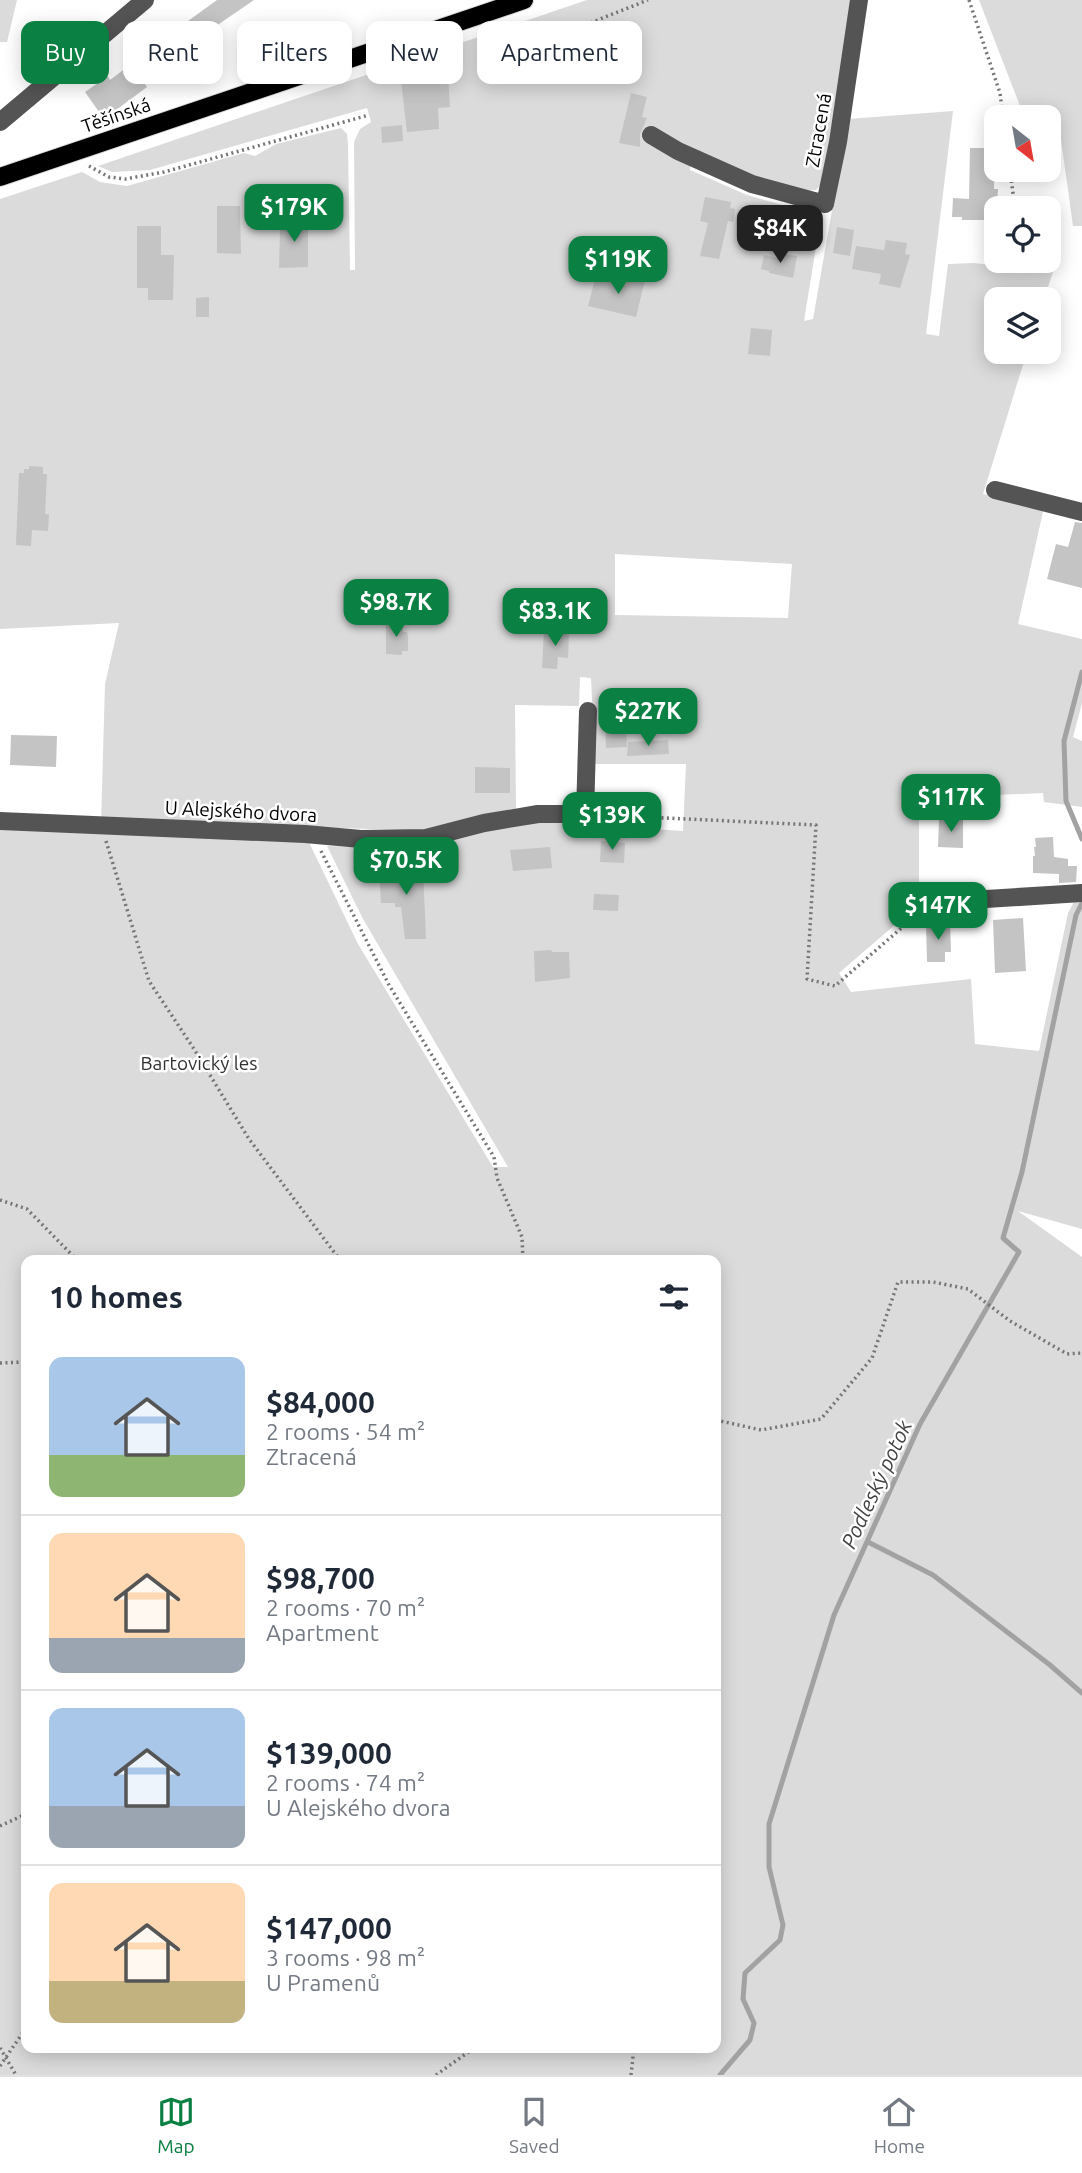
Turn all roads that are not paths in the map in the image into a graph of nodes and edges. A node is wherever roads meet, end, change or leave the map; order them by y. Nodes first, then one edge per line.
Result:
1 (145, 0) edge
2 (524, 0) edge
3 (859, 0) edge
4 (0, 122) edge
5 (651, 135) dead end
6 (0, 177) edge
7 (995, 490) dead end
8 (1082, 512) edge
9 (588, 711) dead end
10 (0, 821) edge
11 (1082, 893) edge
12 (926, 902) road end

1 - 4 street
2 - 6 main road, Těšínská
3 - 5 street, Ztracená
7 - 8 street
9 - 10 street, U Alejského dvora
11 - 12 street

